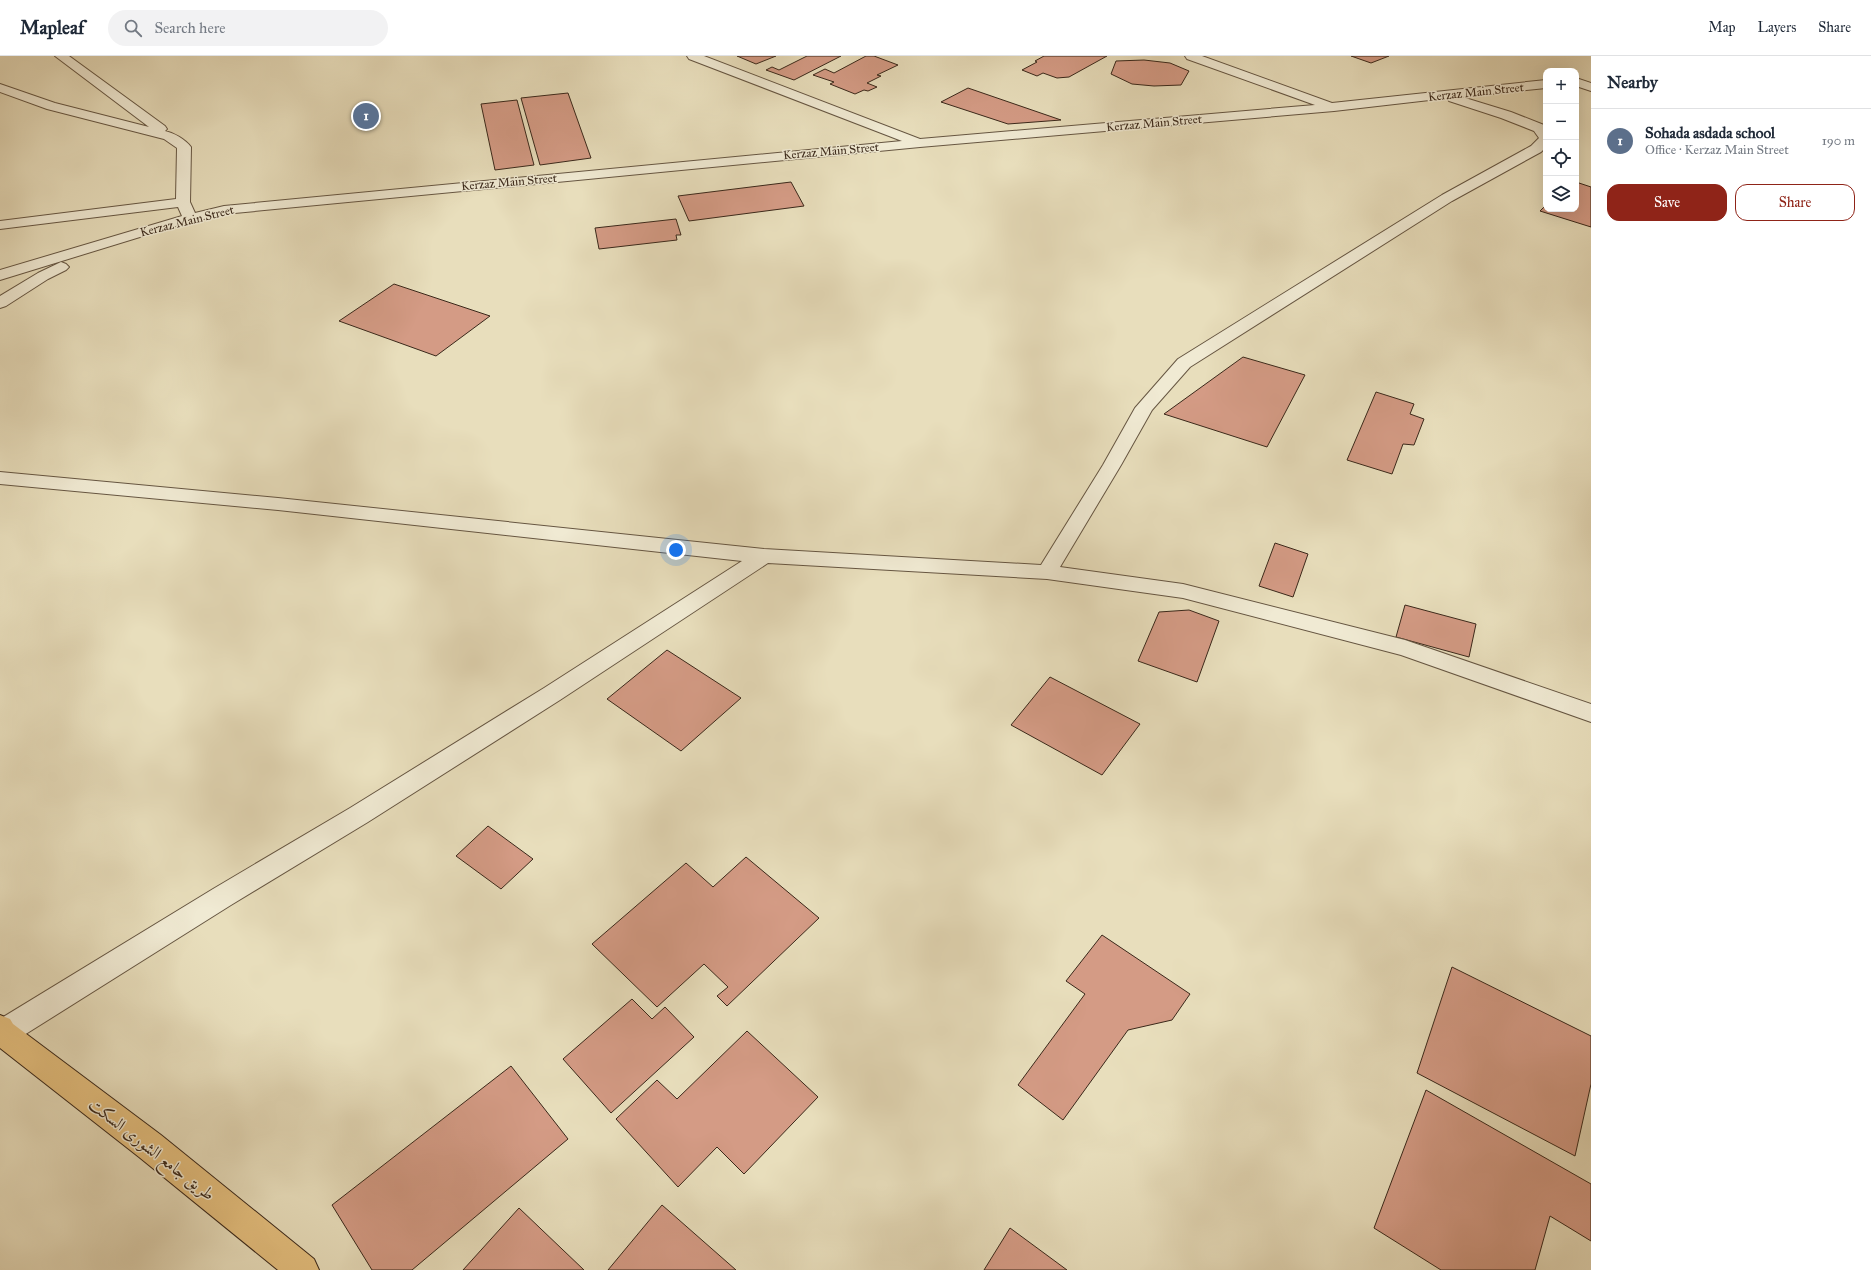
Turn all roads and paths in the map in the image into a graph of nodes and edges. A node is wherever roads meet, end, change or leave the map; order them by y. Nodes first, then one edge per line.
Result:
1 (61, 56) edge
2 (693, 56) edge
3 (1191, 56) edge
4 (1591, 77) edge
5 (1579, 80) edge
6 (1579, 82) edge
7 (1543, 84) edge
8 (1591, 87) edge
9 (0, 88) edge
10 (1444, 95) junction
11 (1334, 107) junction
12 (169, 136) junction
13 (920, 143) junction
14 (183, 202) junction
15 (190, 218) junction
16 (0, 225) edge
17 (120, 238) junction
18 (0, 275) edge
19 (0, 303) edge
20 (0, 478) edge
21 (764, 556) junction
22 (1047, 572) junction
23 (1591, 713) edge
24 (2, 1031) edge
25 (303, 1270) edge

1 - 12 street
2 - 13 street
3 - 11 street
4 - 5 street
6 - 8 street
7 - 10 street, Kerzaz Main Street
9 - 12 street
10 - 11 street, Kerzaz Main Street
10 - 22 street
11 - 13 street, Kerzaz Main Street
12 - 14 street
13 - 15 street, Kerzaz Main Street
14 - 15 street
14 - 16 street
15 - 17 street, Kerzaz Main Street
17 - 18 street, Kerzaz Main Street
17 - 19 street, Kerzaz Main Street
20 - 21 street
21 - 22 street
21 - 24 street
22 - 23 street
24 - 25 main road, طريق جامع الشورى السكت

